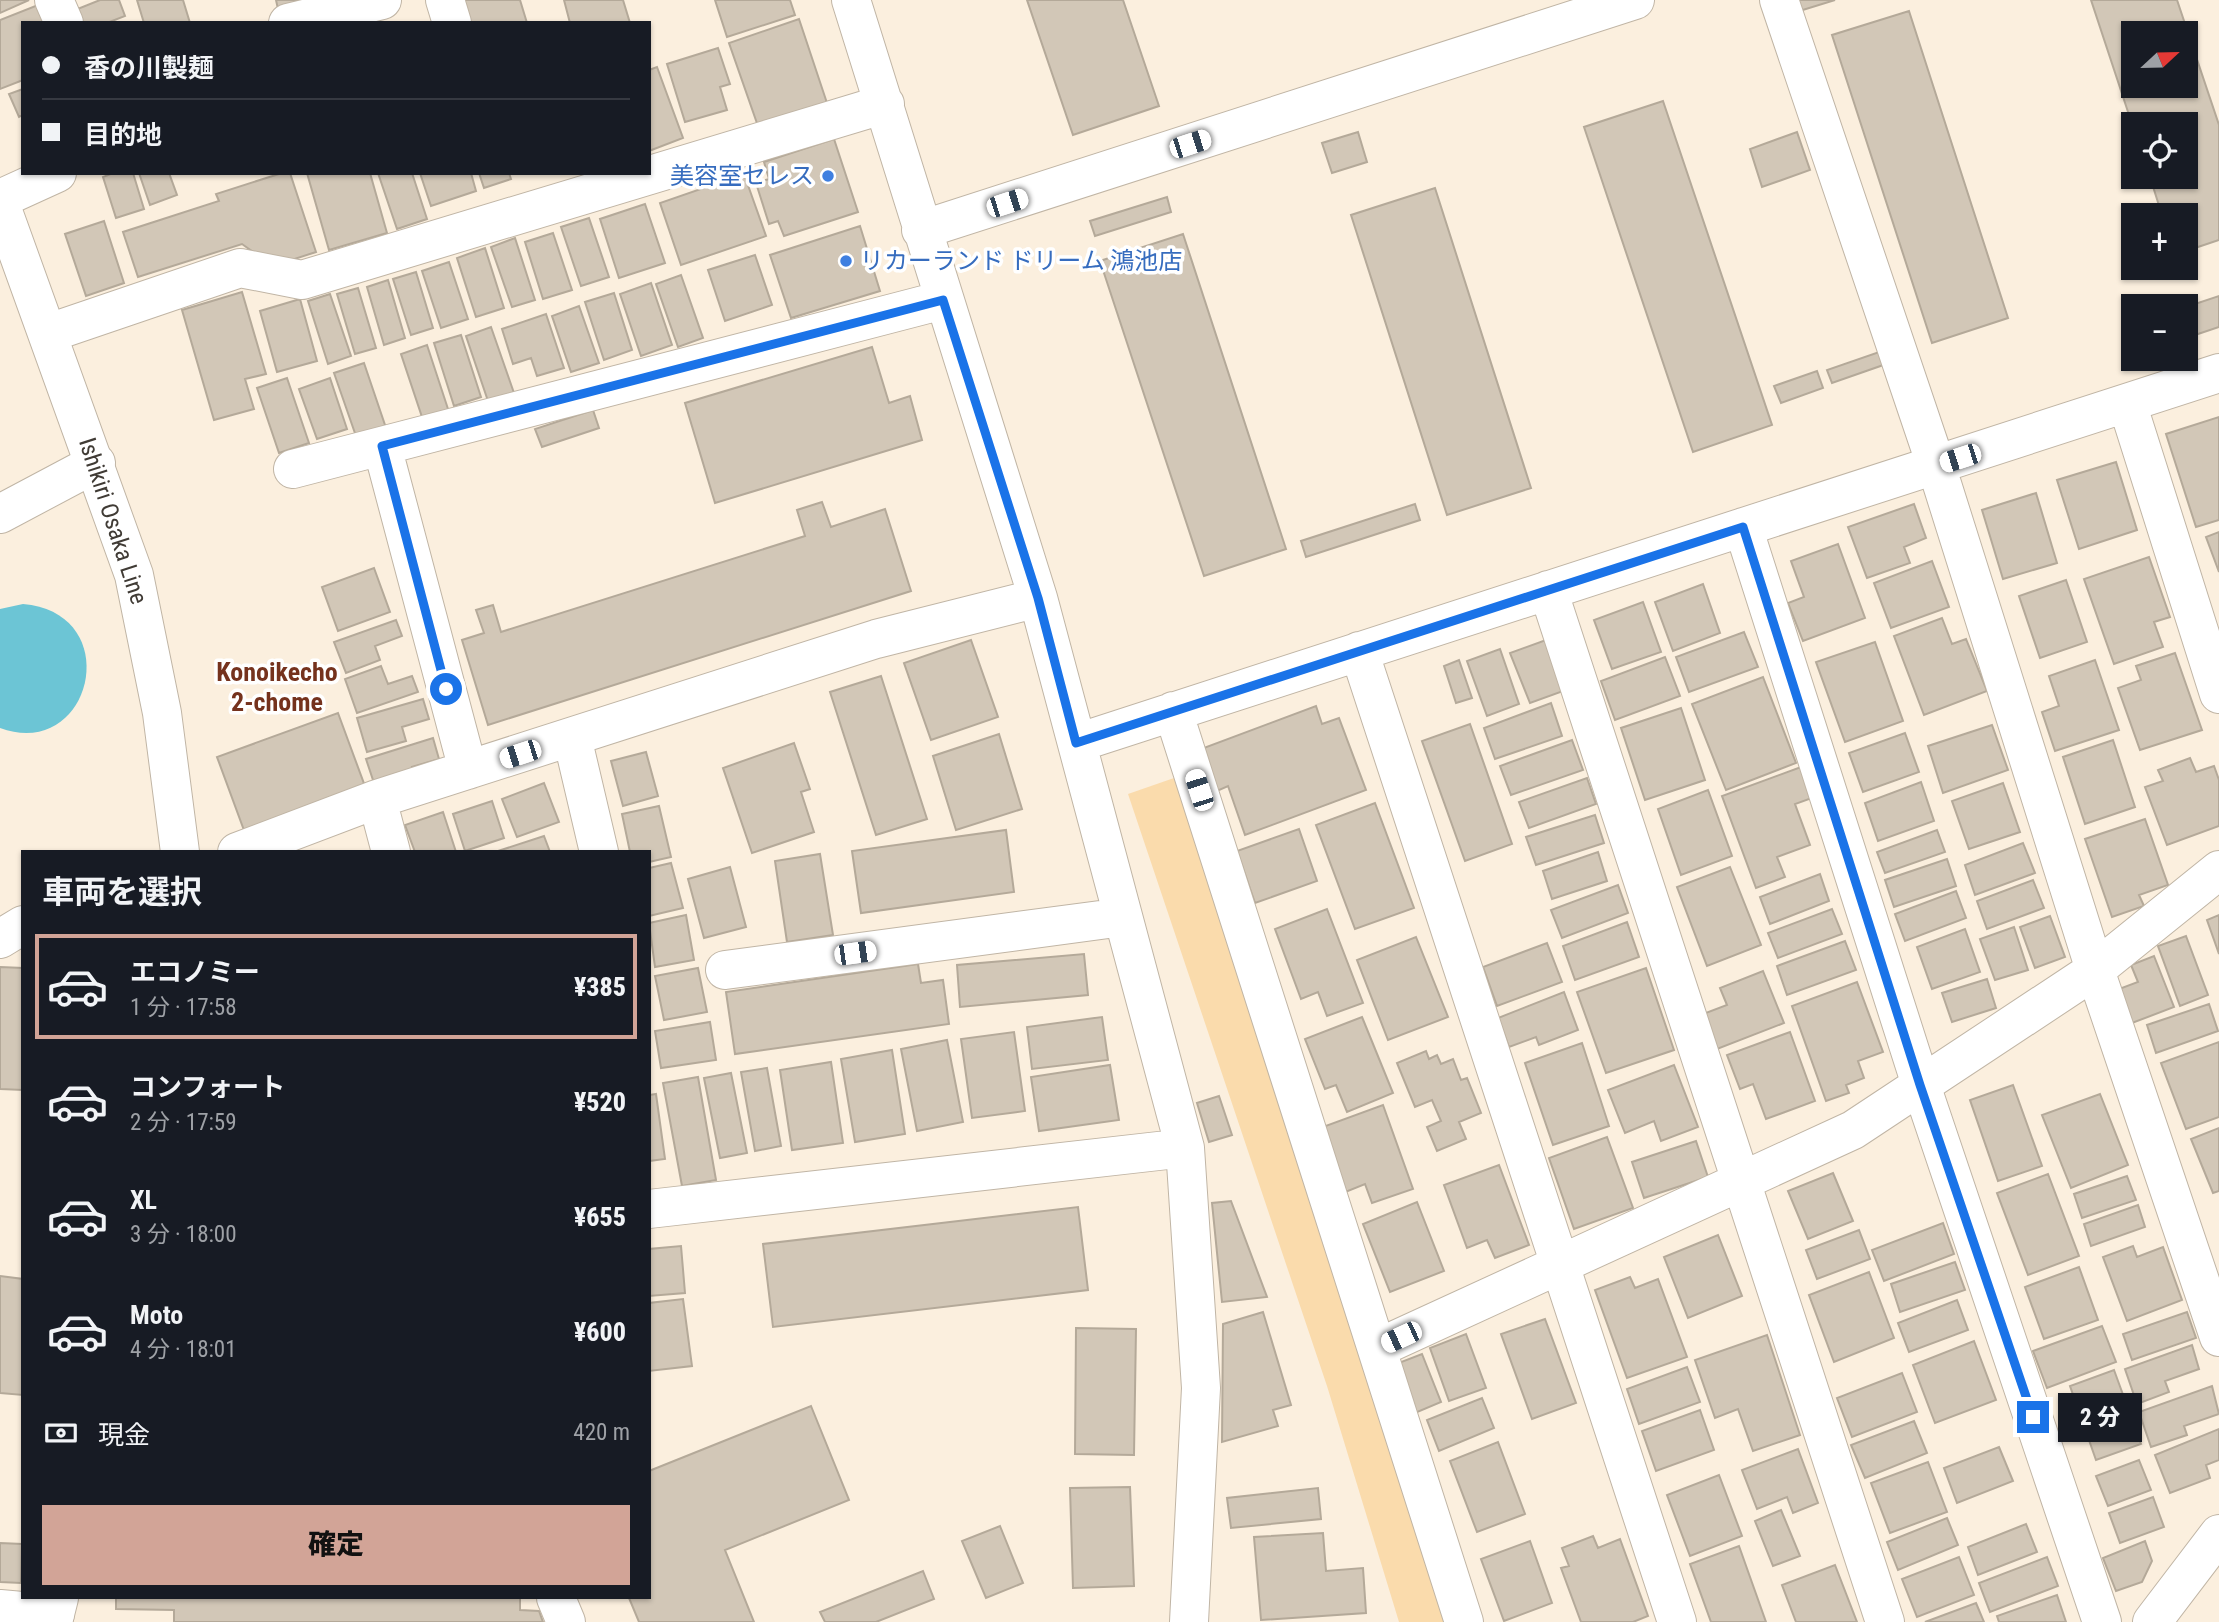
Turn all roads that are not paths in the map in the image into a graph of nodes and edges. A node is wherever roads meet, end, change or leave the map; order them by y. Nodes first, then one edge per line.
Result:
1 (54, 0) edge
2 (382, 0) edge
3 (445, 0) edge
4 (851, 0) edge
5 (1635, 0) edge
6 (1779, 0) edge
7 (63, 21) edge
8 (296, 21) edge
9 (451, 21) edge
10 (885, 104) junction
11 (53, 175) edge
12 (650, 175) edge
13 (651, 175) edge
14 (0, 201) edge
15 (921, 230) junction
16 (943, 300) junction
17 (49, 333) junction
18 (2219, 373) edge
19 (2127, 403) junction
20 (382, 446) junction
21 (96, 463) junction
22 (1936, 466) junction
23 (293, 469) dead end
24 (0, 514) edge
25 (1743, 527) junction
26 (1548, 590) junction
27 (1038, 598) junction
28 (1359, 652) junction
29 (2219, 694) edge
30 (1173, 710) junction
31 (572, 737) junction
32 (1076, 743) junction
33 (468, 770) junction
34 (377, 799) junction
35 (180, 850) edge
36 (242, 850) edge
37 (390, 850) edge
38 (598, 850) edge
39 (2219, 870) edge
40 (1123, 917) junction
41 (21, 926) edge
42 (0, 939) edge
43 (725, 970) dead end
44 (2095, 970) junction
45 (1920, 1085) junction
46 (1185, 1148) junction
47 (1741, 1181) junction
48 (651, 1209) edge
49 (1559, 1265) junction
50 (2219, 1337) edge
51 (1378, 1348) junction
52 (2219, 1534) edge
53 (556, 1599) edge
54 (2186, 1608) edge
55 (0, 1609) edge
56 (55, 1611) edge
57 (566, 1622) edge
58 (1189, 1622) edge
59 (1464, 1622) edge
60 (1677, 1622) edge
61 (1885, 1622) edge
62 (2102, 1622) edge
63 (2152, 1622) edge

1 - 7 street
2 - 8 street
3 - 9 street
4 - 10 street
5 - 15 street
6 - 22 street
10 - 13 street
10 - 15 street
11 - 14 street
12 - 17 street
14 - 17 street, Ishikiri Osaka Line
15 - 16 street
16 - 20 street
16 - 27 street
17 - 21 street, Ishikiri Osaka Line
18 - 19 street
19 - 22 street
19 - 29 street
20 - 23 street
20 - 33 street
21 - 24 street
21 - 35 street, Ishikiri Osaka Line
22 - 25 street
22 - 44 street
25 - 26 street
25 - 45 street
26 - 28 street
26 - 47 street
27 - 31 street
27 - 32 street
28 - 30 street
28 - 49 street
30 - 32 street
30 - 51 street
31 - 33 street
31 - 38 street
32 - 40 street
33 - 34 street
34 - 36 street
34 - 37 street
39 - 44 street
40 - 43 street
40 - 46 street
41 - 42 street
44 - 45 street
44 - 50 street
45 - 47 street
45 - 62 street
46 - 48 street
46 - 58 street
47 - 49 street
47 - 61 street
49 - 51 street
49 - 60 street
51 - 59 street
52 - 54 street
53 - 57 street
54 - 63 street
55 - 56 street

